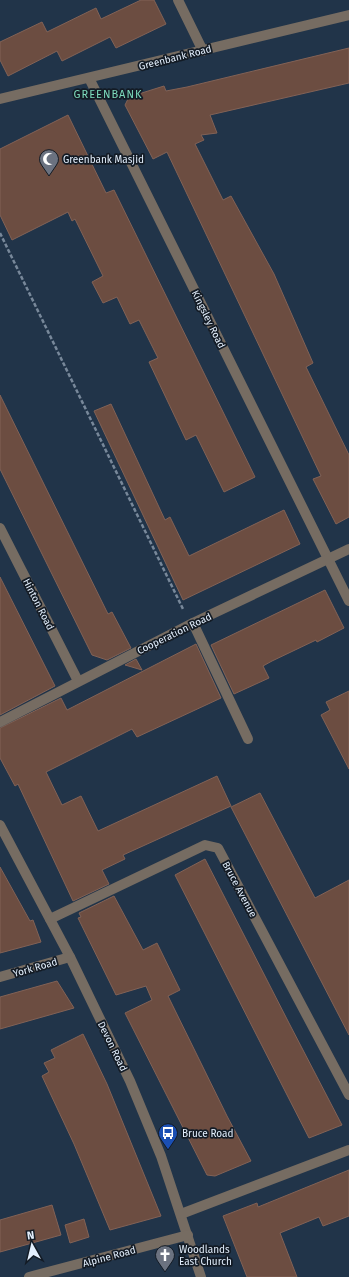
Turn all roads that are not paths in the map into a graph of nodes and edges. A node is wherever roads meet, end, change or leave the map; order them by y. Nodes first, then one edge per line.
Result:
1 (178, 0) edge
2 (349, 14) edge
3 (203, 50) junction
4 (89, 78) junction
5 (0, 100) edge
6 (0, 528) edge
7 (349, 549) edge
8 (328, 559) junction
9 (349, 601) edge
10 (192, 624) junction
11 (78, 681) junction
12 (0, 722) edge
13 (248, 739) dead end
14 (0, 825) edge
15 (50, 919) junction
16 (70, 957) junction
17 (0, 977) edge
18 (349, 1095) edge
19 (349, 1150) edge
20 (181, 1214) junction
21 (188, 1235) junction
22 (29, 1277) edge
23 (201, 1277) edge

1 - 3 street
2 - 3 street, Greenbank Road
3 - 4 street, Greenbank Road
4 - 5 street, Greenbank Road
4 - 8 street, Kingsley Road
6 - 11 street, Hinton Road
7 - 8 street, Cooperation Road
8 - 9 street, Kingsley Road
8 - 10 street, Cooperation Road
10 - 11 street, Cooperation Road
10 - 13 street
11 - 12 street, Cooperation Road
14 - 15 street, Devon Road
15 - 16 street, Devon Road
15 - 18 street, Bruce Avenue
16 - 17 street, York Road
16 - 20 street, Devon Road
19 - 20 street
20 - 21 street, Devon Road
21 - 22 street, Alpine Road
21 - 23 street, Devon Road

